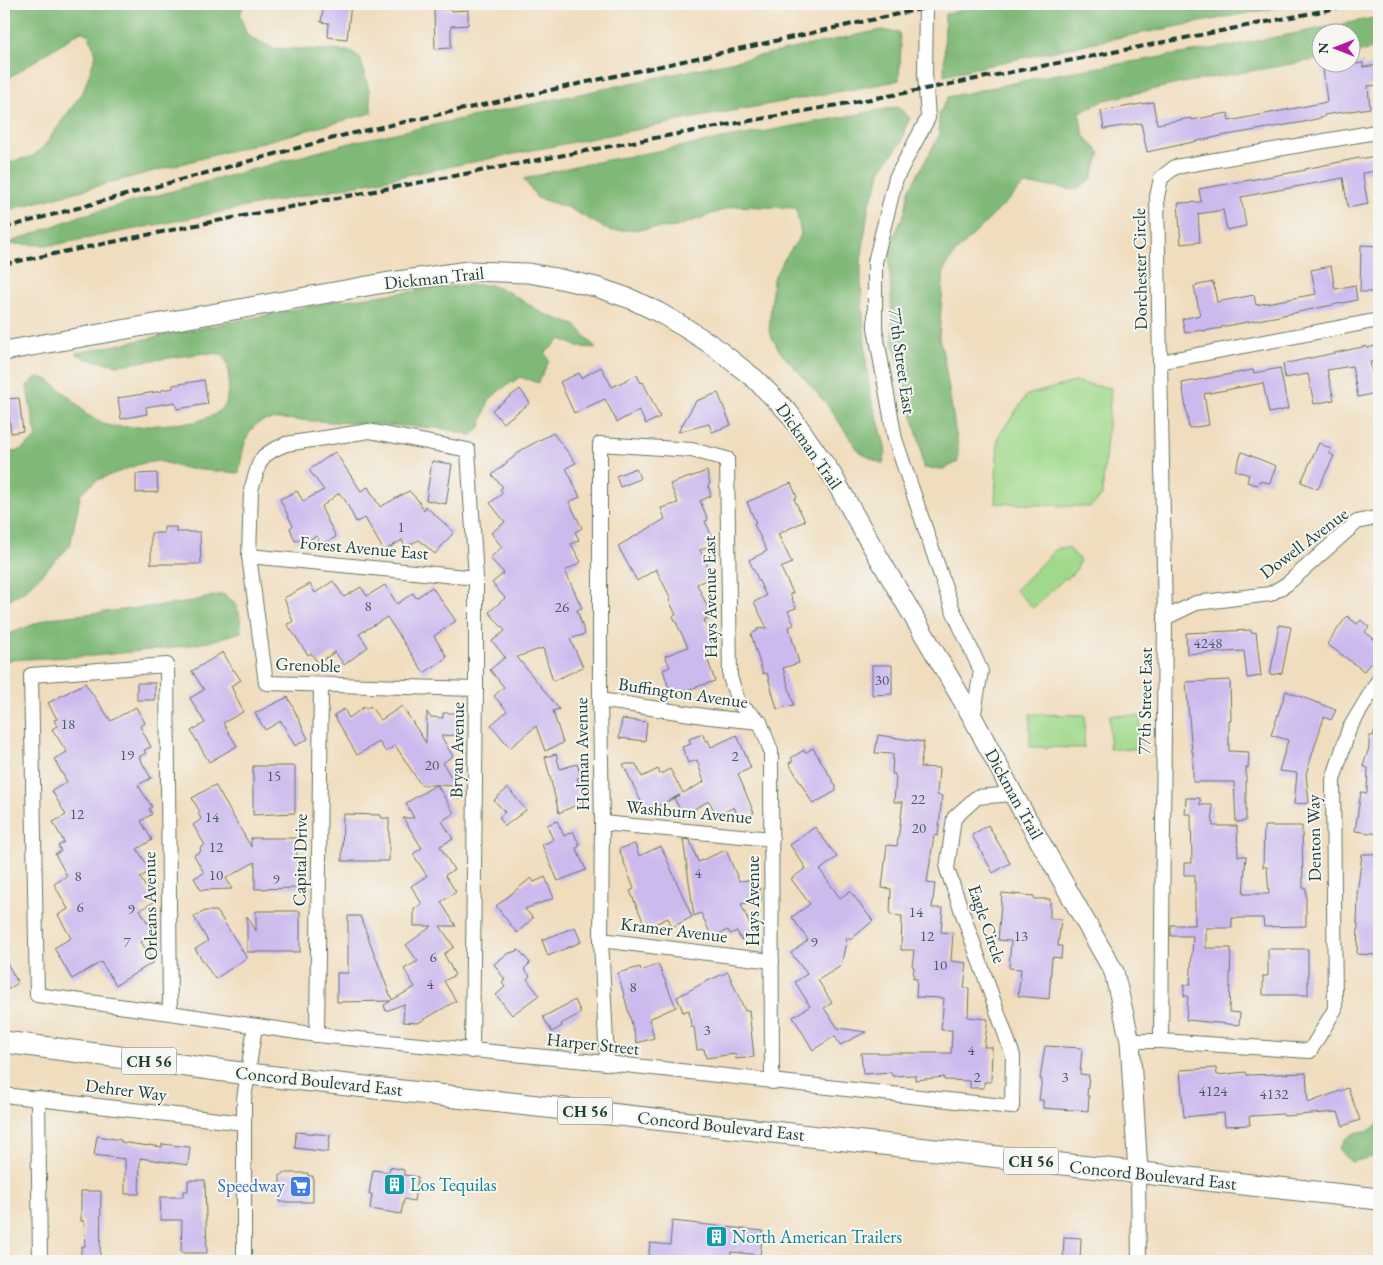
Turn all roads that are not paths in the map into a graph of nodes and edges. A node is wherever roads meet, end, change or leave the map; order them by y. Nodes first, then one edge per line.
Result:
1 (926, 4) edge
2 (1379, 132) edge
3 (1379, 320) edge
4 (4, 351) edge
5 (1160, 362) junction
6 (726, 460) joint
7 (1379, 518) edge
8 (249, 556) junction
9 (476, 578) junction
10 (1165, 618) junction
11 (1379, 678) edge
12 (321, 685) junction
13 (476, 689) junction
14 (600, 700) junction
15 (973, 718) junction
16 (760, 722) junction
17 (1013, 794) junction
18 (602, 823) junction
19 (772, 839) junction
20 (601, 940) junction
21 (772, 961) junction
22 (170, 1013) junction
23 (255, 1026) junction
24 (317, 1035) junction
25 (1130, 1041) junction
26 (1161, 1041) junction
27 (4, 1042) edge
28 (472, 1051) junction
29 (607, 1063) junction
30 (248, 1074) junction
31 (772, 1082) junction
32 (4, 1095) edge
33 (38, 1098) junction
34 (1012, 1107) joint
35 (244, 1123) junction
36 (1138, 1173) junction
37 (1379, 1199) edge
38 (40, 1261) edge
39 (244, 1261) edge
40 (1139, 1261) edge

1 - 15 street, 77th Street East
2 - 5 street, Dorchester Circle
3 - 5 street
4 - 15 street, Dickman Trail
5 - 10 street, 77th Street East
6 - 14 street, Holman Avenue
6 - 16 street, Hays Avenue East
7 - 10 street, Dowell Avenue
8 - 9 street, Forest Avenue East
8 - 9 street, Bryan Avenue
8 - 12 street, Grenoble
9 - 13 street, Bryan Avenue
10 - 26 street, 77th Street East
11 - 26 street, Denton Way
12 - 13 street, Grenoble
12 - 24 street, Capital Drive
13 - 28 street, Bryan Avenue
14 - 16 street, Buffington Avenue
14 - 18 street, Holman Avenue
15 - 17 street, Dickman Trail
16 - 19 street, Hays Avenue
17 - 25 street, Dickman Trail
17 - 34 street, Eagle Circle
18 - 19 street, Washburn Avenue
18 - 20 street, Holman Avenue
19 - 21 street, Hays Avenue
20 - 21 street, Kramer Avenue
20 - 29 street, Holman Avenue
21 - 31 street, Hays Avenue
22 - 22 street, Orleans Avenue
22 - 23 street, Harper Street
23 - 24 street, Harper Street
23 - 30 street
24 - 28 street, Harper Street
25 - 26 street
25 - 36 street, Dickman Trail
27 - 30 main road, Concord Boulevard East / CH 56
28 - 29 street, Harper Street
29 - 31 street, Harper Street
30 - 35 street
30 - 36 main road, Concord Boulevard East / CH 56
31 - 34 street, Harper Street
32 - 33 street, Dehrer Way
33 - 35 street, Dehrer Way
33 - 38 street
35 - 39 street
36 - 37 main road, Concord Boulevard East / CH 56
36 - 40 street

